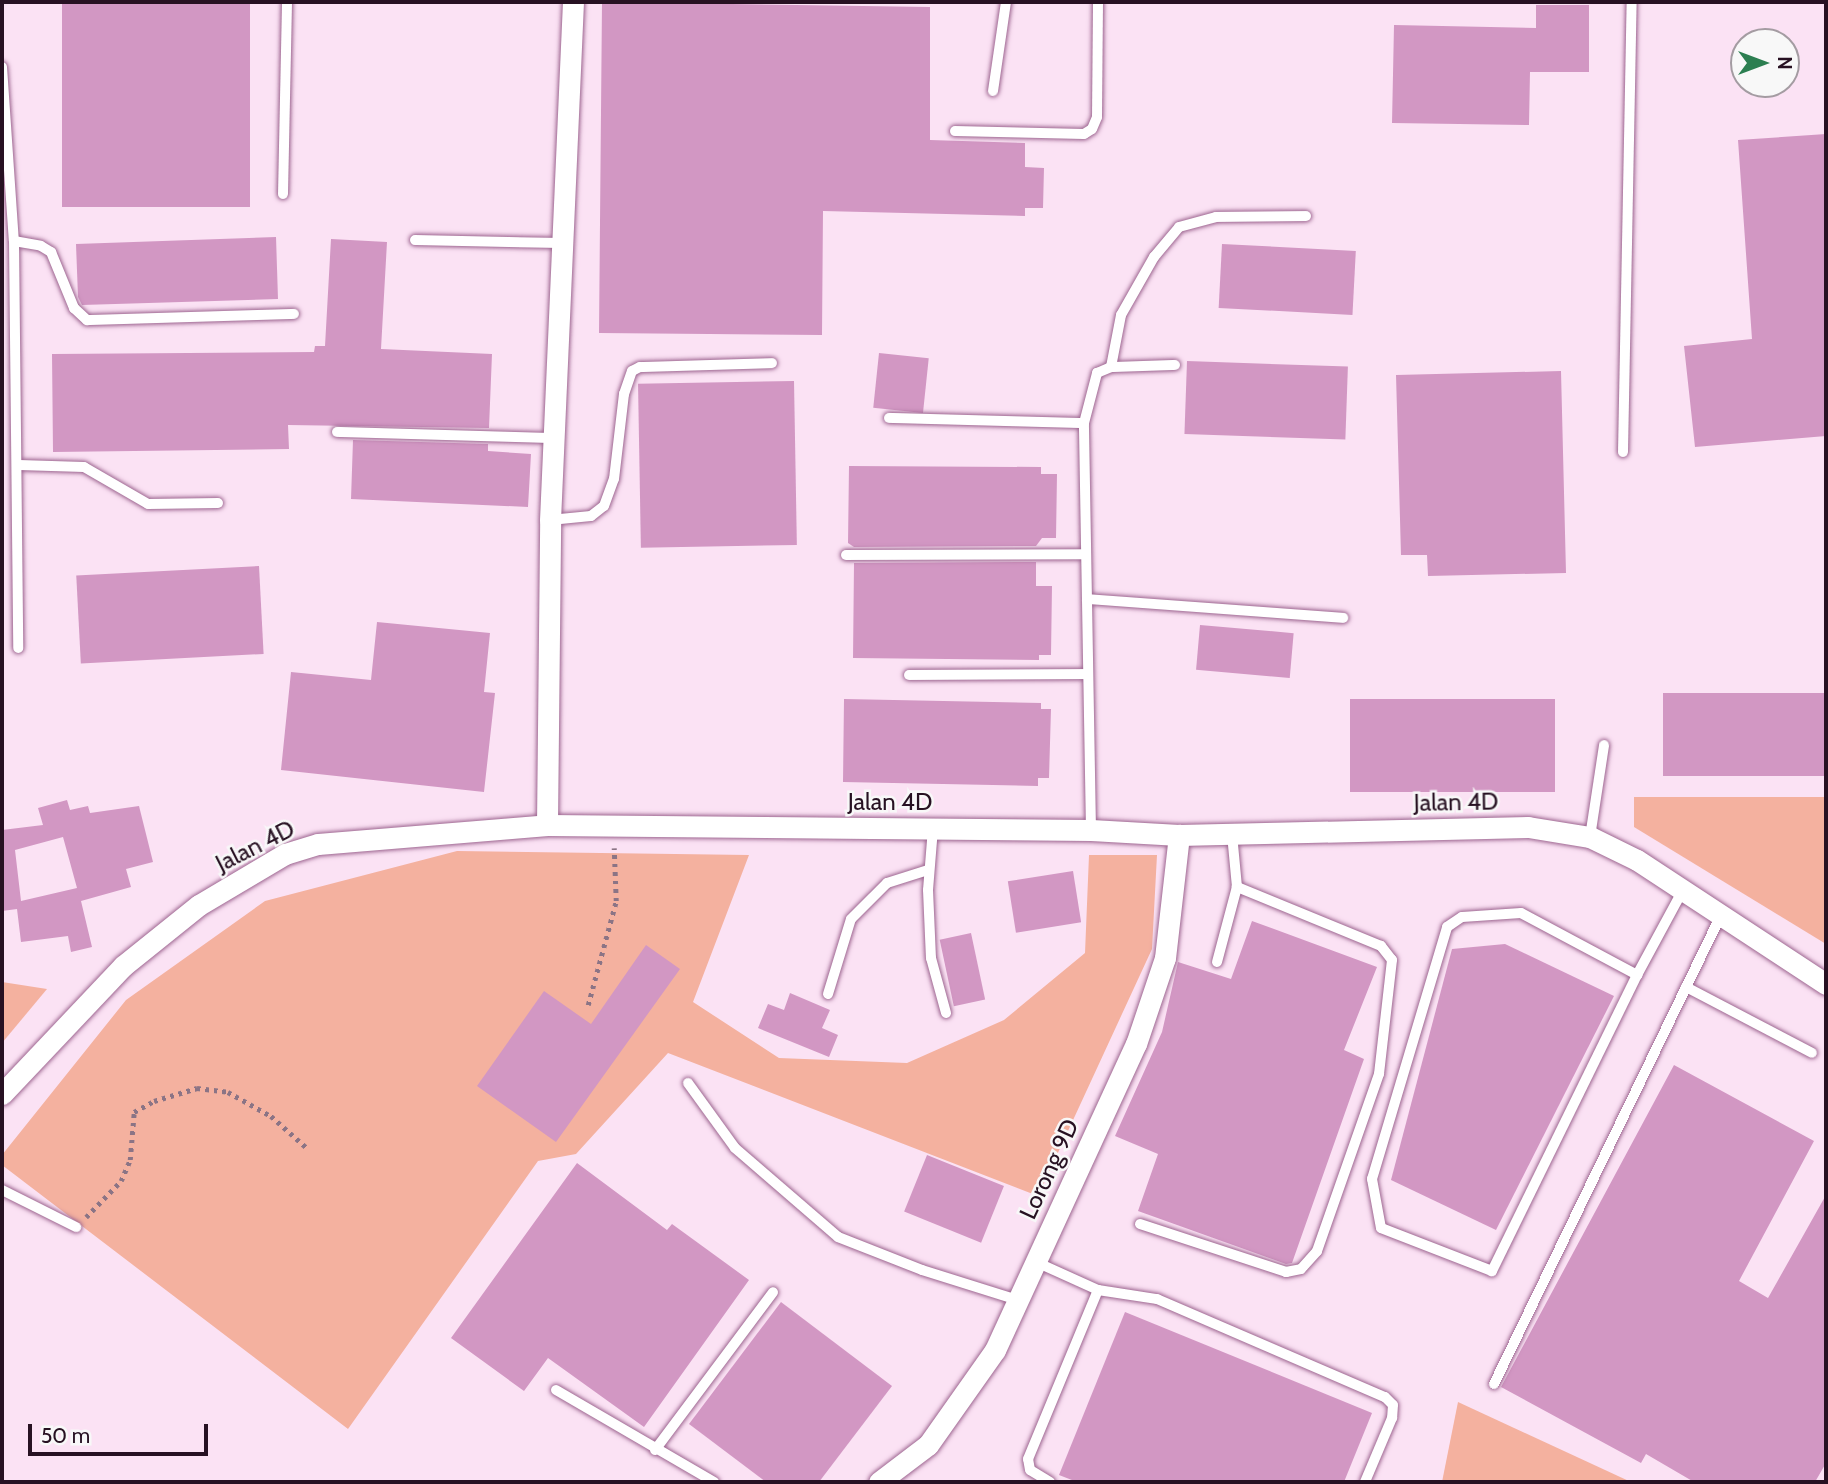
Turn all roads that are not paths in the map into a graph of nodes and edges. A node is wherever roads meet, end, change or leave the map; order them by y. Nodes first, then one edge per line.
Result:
1 (286, 2) edge
2 (573, 2) edge
3 (1006, 2) edge
4 (1098, 2) edge
5 (1632, 2) edge
6 (2, 67) edge
7 (993, 91) dead end
8 (955, 131) dead end
9 (283, 194) dead end
10 (1306, 216) dead end
11 (415, 240) dead end
12 (13, 241) junction
13 (562, 243) junction
14 (294, 313) dead end
15 (772, 363) dead end
16 (1175, 365) dead end
17 (1111, 367) junction
18 (889, 418) dead end
19 (1084, 423) junction
20 (337, 432) dead end
21 (554, 438) junction
22 (1623, 452) dead end
23 (19, 465) junction
24 (218, 503) dead end
25 (550, 520) junction
26 (1086, 554) junction
27 (846, 555) dead end
28 (1087, 599) junction
29 (1343, 618) dead end
30 (18, 648) dead end
31 (1088, 674) junction
32 (909, 675) dead end
33 (1604, 745) dead end
34 (547, 825) junction
35 (933, 828) junction
36 (1091, 830) junction
37 (1231, 834) junction
38 (1179, 835) junction
39 (1590, 837) junction
40 (928, 870) junction
41 (1237, 887) junction
42 (1683, 890) junction
43 (1721, 915) junction
44 (1217, 962) dead end
45 (1637, 975) junction
46 (1826, 984) edge
47 (1686, 988) junction
48 (828, 994) dead end
49 (946, 1013) dead end
50 (1812, 1053) dead end
51 (688, 1083) dead end
52 (2, 1094) edge
53 (2, 1190) edge
54 (1140, 1224) dead end
55 (76, 1227) road end
56 (1036, 1262) junction
57 (1098, 1290) junction
58 (773, 1292) dead end
59 (1018, 1300) junction
60 (1494, 1384) dead end
61 (555, 1390) dead end
62 (655, 1450) junction
63 (714, 1482) edge
64 (879, 1482) edge
65 (1050, 1482) edge
66 (1365, 1482) edge

1 - 9 lane
2 - 13 street
3 - 7 lane
4 - 8 lane
5 - 22 lane
6 - 12 lane
10 - 17 lane
11 - 13 lane
12 - 14 lane
12 - 23 lane
13 - 21 street
15 - 25 lane
16 - 17 lane
17 - 19 lane
18 - 19 lane
19 - 26 lane
20 - 21 lane
21 - 25 street
23 - 24 lane
23 - 30 lane
25 - 34 street
26 - 27 lane
26 - 28 lane
28 - 29 lane
28 - 31 lane
31 - 32 lane
31 - 36 lane
33 - 39 lane
34 - 35 street, Jalan 4D
34 - 52 street, Jalan 4D
35 - 36 street, Jalan 4D
35 - 40 lane
36 - 38 street, Jalan 4D
37 - 38 street, Jalan 4D
37 - 39 street, Jalan 4D
37 - 41 lane
38 - 56 street, Lorong 9D
39 - 42 street, Jalan 4D
40 - 48 lane
40 - 49 lane
41 - 44 lane
41 - 54 lane
42 - 43 street, Jalan 4D
42 - 45 lane
43 - 46 street, Jalan 4D
43 - 47 lane
45 - 45 lane
47 - 50 lane
47 - 60 lane
51 - 59 lane
53 - 55 lane
56 - 57 lane
56 - 59 street, Lorong 9D
57 - 65 lane
57 - 66 lane
58 - 62 lane
59 - 64 street, Lorong 9D
61 - 62 lane
62 - 63 lane

